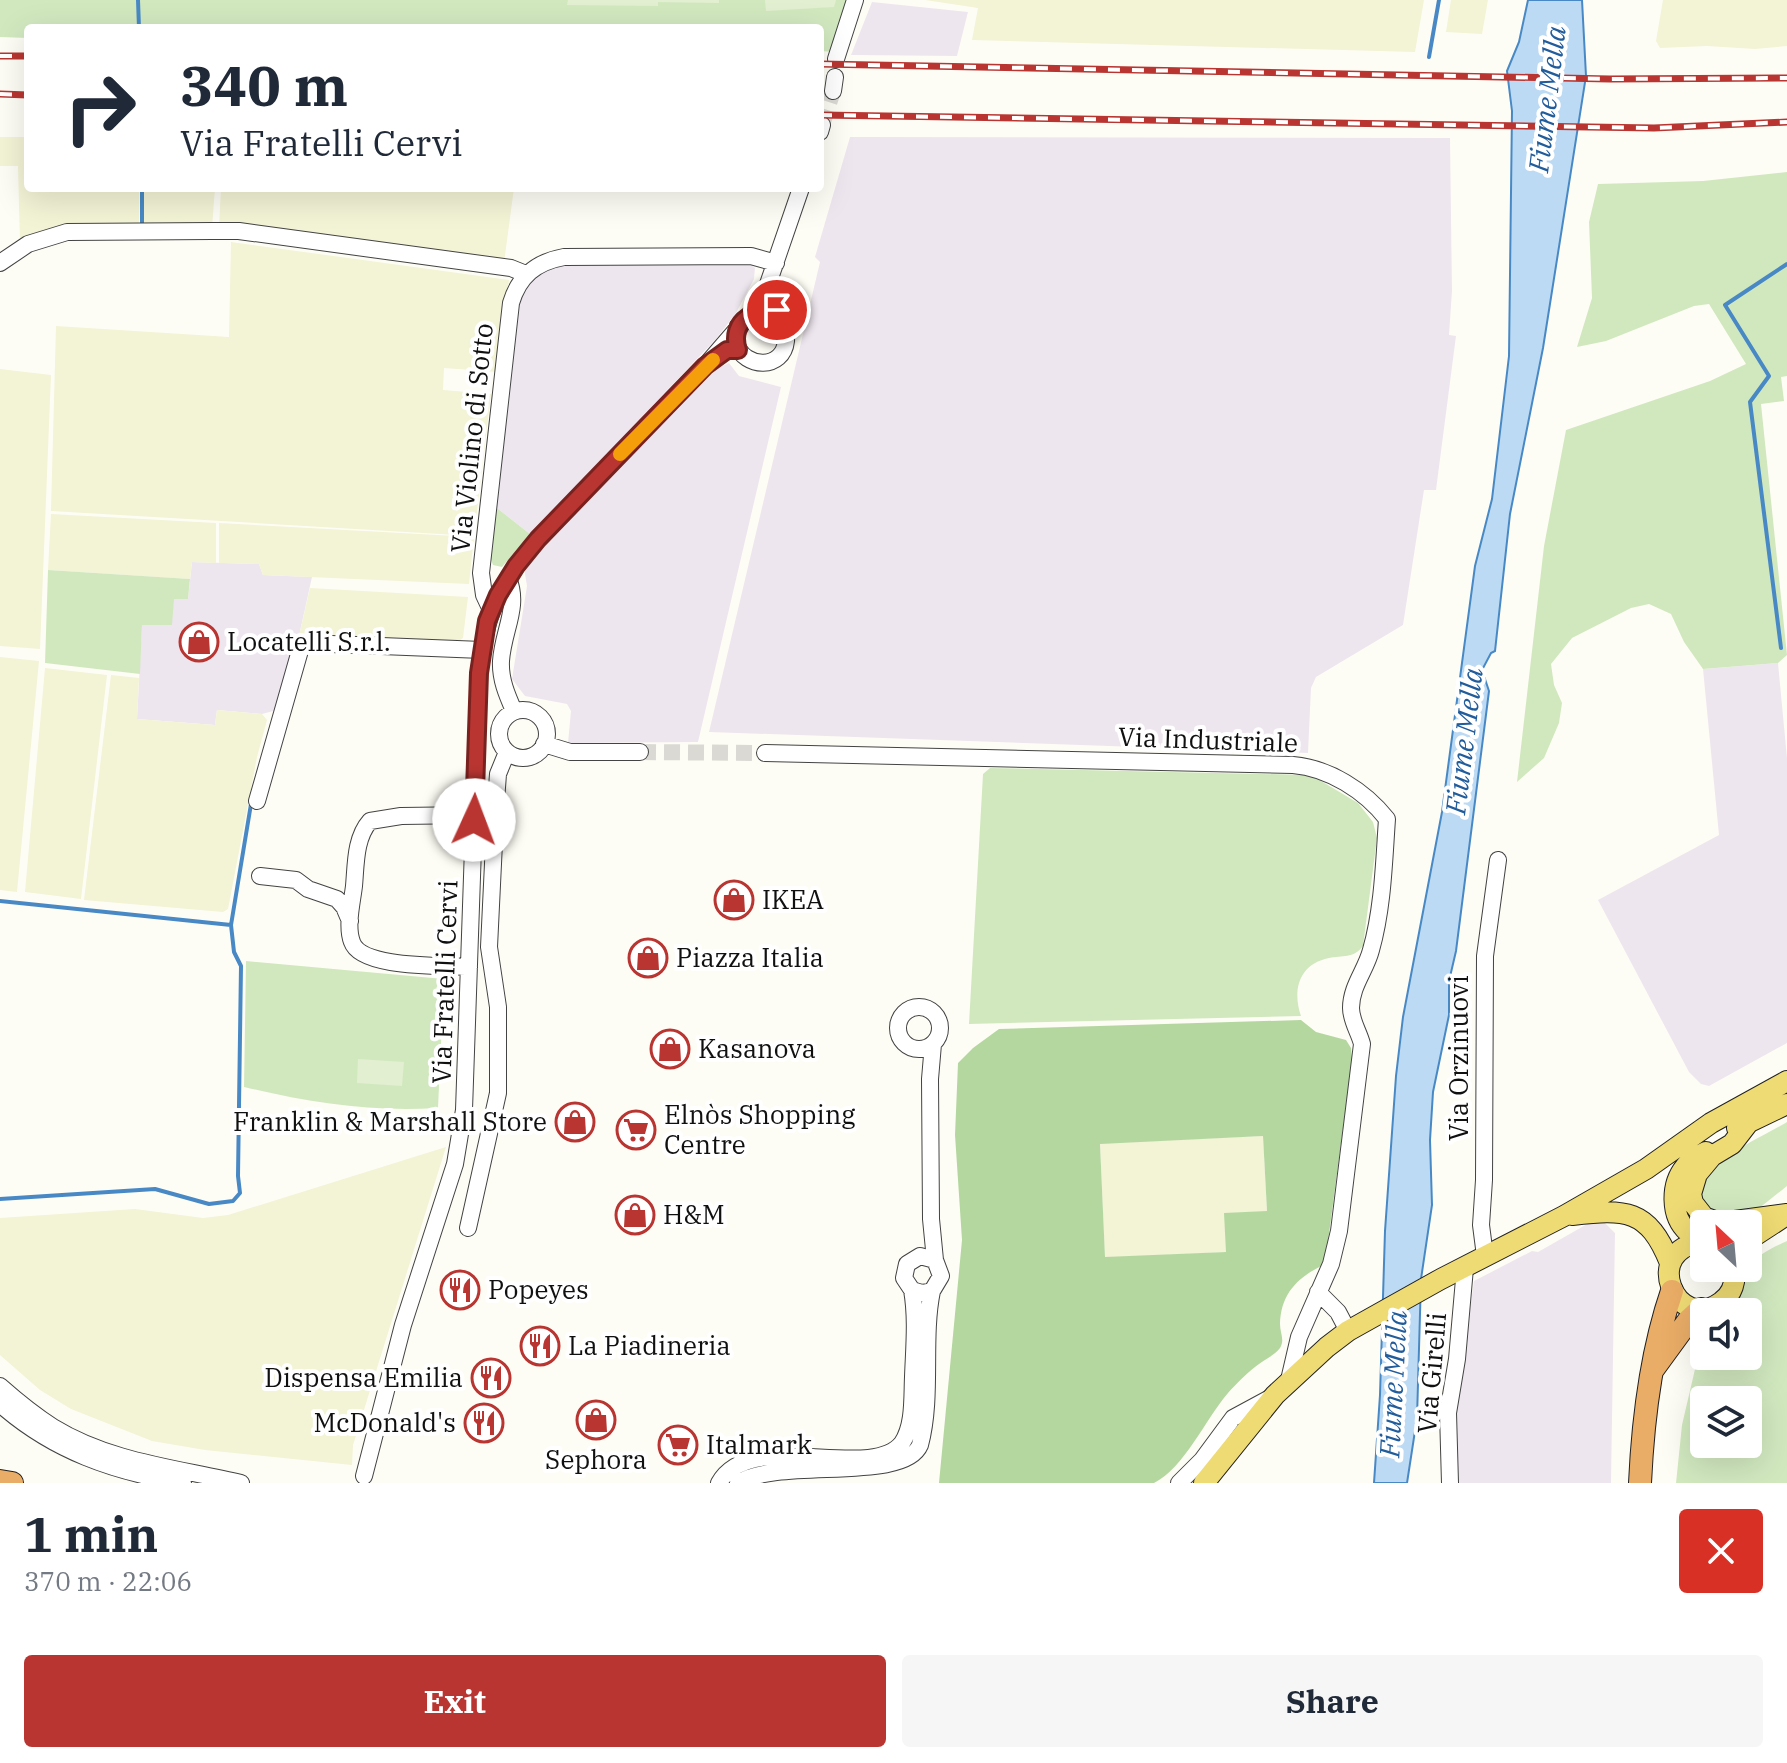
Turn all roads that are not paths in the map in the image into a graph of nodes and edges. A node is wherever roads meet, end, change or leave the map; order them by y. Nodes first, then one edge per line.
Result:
1 (855, 0) edge
2 (836, 59) dead end
3 (800, 192) edge
4 (0, 263) edge
5 (773, 270) junction
6 (526, 274) junction
7 (744, 320) junction
8 (780, 321) junction
9 (738, 350) junction
10 (705, 366) junction
11 (508, 578) junction
12 (491, 610) junction
13 (482, 650) junction
14 (514, 711) junction
15 (544, 744) junction
16 (507, 752) junction
17 (640, 752) tunnel mouth
18 (765, 753) tunnel mouth
19 (257, 801) dead end
20 (474, 815) junction
21 (1498, 860) dead end
22 (260, 876) dead end
23 (350, 923) junction
24 (469, 967) junction
25 (933, 1044) junction
26 (912, 1048) junction
27 (930, 1079) junction
28 (1787, 1081) edge
29 (1787, 1104) edge
30 (1749, 1122) junction
31 (1646, 1169) junction
32 (1564, 1216) junction
33 (1784, 1217) edge
34 (931, 1219) junction
35 (468, 1228) dead end
36 (1690, 1233) edge
37 (1762, 1233) edge
38 (1690, 1246) edge
39 (1485, 1256) junction
40 (915, 1257) junction
41 (935, 1260) junction
42 (1670, 1263) junction
43 (1465, 1268) junction
44 (912, 1290) junction
45 (932, 1291) junction
46 (1672, 1291) junction
47 (1318, 1292) junction
48 (1690, 1306) edge
49 (1690, 1319) edge
50 (1348, 1331) junction
51 (1654, 1369) junction
52 (0, 1386) edge
53 (1282, 1388) junction
54 (0, 1404) edge
55 (1226, 1457) junction
56 (364, 1476) dead end
57 (0, 1481) edge
58 (12, 1483) edge
59 (183, 1483) edge
60 (241, 1483) edge
61 (719, 1483) edge
62 (738, 1483) edge
63 (1179, 1483) edge
64 (1204, 1483) edge
65 (1222, 1483) edge
66 (1450, 1483) edge
67 (1640, 1483) edge

1 - 2 street
3 - 5 street
4 - 6 street
5 - 6 street
5 - 7 street, Via Fratelli Cervi
5 - 8 street
6 - 12 street, Via Violino di Sotto
7 - 8 street
7 - 9 street, Via Fratelli Cervi
7 - 10 street, Via Fratelli Cervi
8 - 9 street
9 - 10 street, Via Fratelli Cervi
10 - 11 street, Via Fratelli Cervi
11 - 12 street, Via Fratelli Cervi
11 - 14 street
12 - 13 street, Via Fratelli Cervi
13 - 19 street
13 - 20 street, Via Fratelli Cervi
14 - 15 street
14 - 16 street
15 - 16 street
15 - 17 street
16 - 35 street
18 - 47 street, Via Industriale
20 - 23 street
20 - 24 street, Via Fratelli Cervi
21 - 39 street, Via Orzinuovi
22 - 23 street
23 - 24 street
24 - 56 street, Via Fratelli Cervi
25 - 26 street
25 - 26 street
25 - 27 street
26 - 27 street
27 - 34 street
28 - 31 main road
29 - 30 main road
30 - 31 main road
30 - 33 main road
30 - 36 main road
31 - 32 main road
32 - 39 main road
32 - 42 main road
33 - 37 main road
34 - 40 street
34 - 41 street
38 - 42 main road
39 - 43 main road
40 - 41 street
40 - 44 street
41 - 45 street
42 - 46 main road
43 - 50 main road
43 - 66 street, Via Girelli
44 - 45 street
44 - 61 street
45 - 62 street
46 - 48 main road
46 - 51 highway
47 - 50 street
47 - 53 street, Via Industriale
49 - 51 highway
50 - 53 main road
51 - 67 highway
52 - 60 street
53 - 55 main road
53 - 63 street
54 - 59 street
55 - 64 main road
55 - 65 main road
57 - 58 highway

